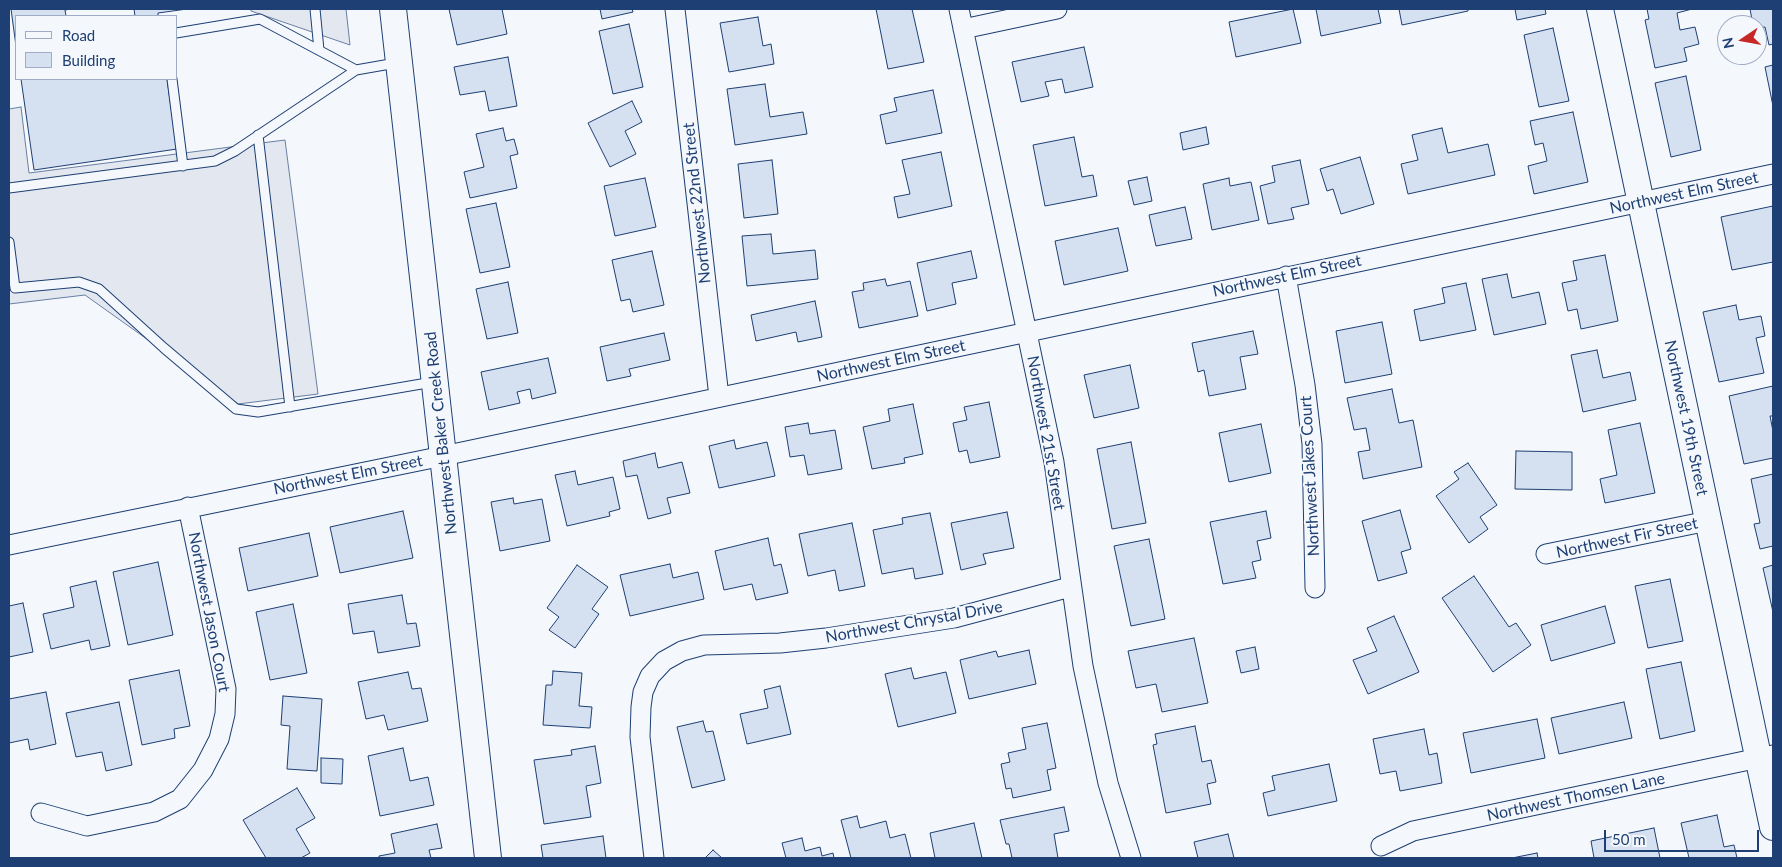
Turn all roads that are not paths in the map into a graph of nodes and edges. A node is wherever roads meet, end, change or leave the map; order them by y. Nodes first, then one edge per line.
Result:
1 (259, 9) edge
2 (315, 9) edge
3 (393, 9) edge
4 (675, 9) edge
5 (959, 9) edge
6 (1057, 9) edge
7 (1600, 9) edge
8 (260, 19) junction
9 (963, 29) junction
10 (178, 33) edge
11 (319, 50) junction
12 (399, 63) junction
13 (356, 70) junction
14 (172, 80) edge
15 (258, 135) junction
16 (183, 166) junction
17 (1773, 174) edge
18 (9, 188) edge
19 (1641, 203) junction
20 (9, 242) edge
21 (1286, 276) junction
22 (1028, 332) junction
23 (435, 382) junction
24 (719, 397) junction
25 (290, 407) junction
26 (443, 456) junction
27 (188, 507) junction
28 (1708, 521) junction
29 (9, 545) edge
30 (1546, 554) dead end
31 (1070, 587) junction
32 (1315, 588) dead end
33 (1766, 756) edge
34 (41, 812) dead end
35 (1773, 827) edge
36 (1381, 846) dead end
37 (488, 858) edge
38 (654, 858) edge
39 (1130, 858) edge

1 - 8 lane
2 - 11 lane
3 - 12 main road, Northwest Baker Creek Road
4 - 24 street, Northwest 22nd Street
5 - 9 street, Northwest 21st Street
6 - 9 street
7 - 19 main road, Northwest 19th Street
8 - 10 lane
8 - 11 lane
9 - 22 street, Northwest 21st Street
11 - 13 lane
12 - 13 lane
12 - 23 main road, Northwest Baker Creek Road
13 - 15 lane
14 - 16 lane
15 - 16 lane
15 - 25 lane
16 - 18 lane
17 - 19 street, Northwest Elm Street
19 - 21 street, Northwest Elm Street
19 - 28 main road, Northwest 19th Street
20 - 25 lane
21 - 22 street, Northwest Elm Street
21 - 32 street, Northwest Jakes Court
22 - 24 street, Northwest Elm Street
22 - 31 street, Northwest 21st Street
23 - 25 lane
23 - 26 main road, Northwest Baker Creek Road
24 - 26 street, Northwest Elm Street
26 - 27 street, Northwest Elm Street
26 - 37 main road, Northwest Baker Creek Road
27 - 29 street, Northwest Elm Street
27 - 34 street, Northwest Jason Court
28 - 30 street, Northwest Fir Street
28 - 33 main road, Northwest 19th Street
31 - 38 street, Northwest Chrystal Drive
31 - 39 street, Northwest 21st Street
33 - 35 main road, Northwest 19th Street
33 - 36 street, Northwest Thomsen Lane

